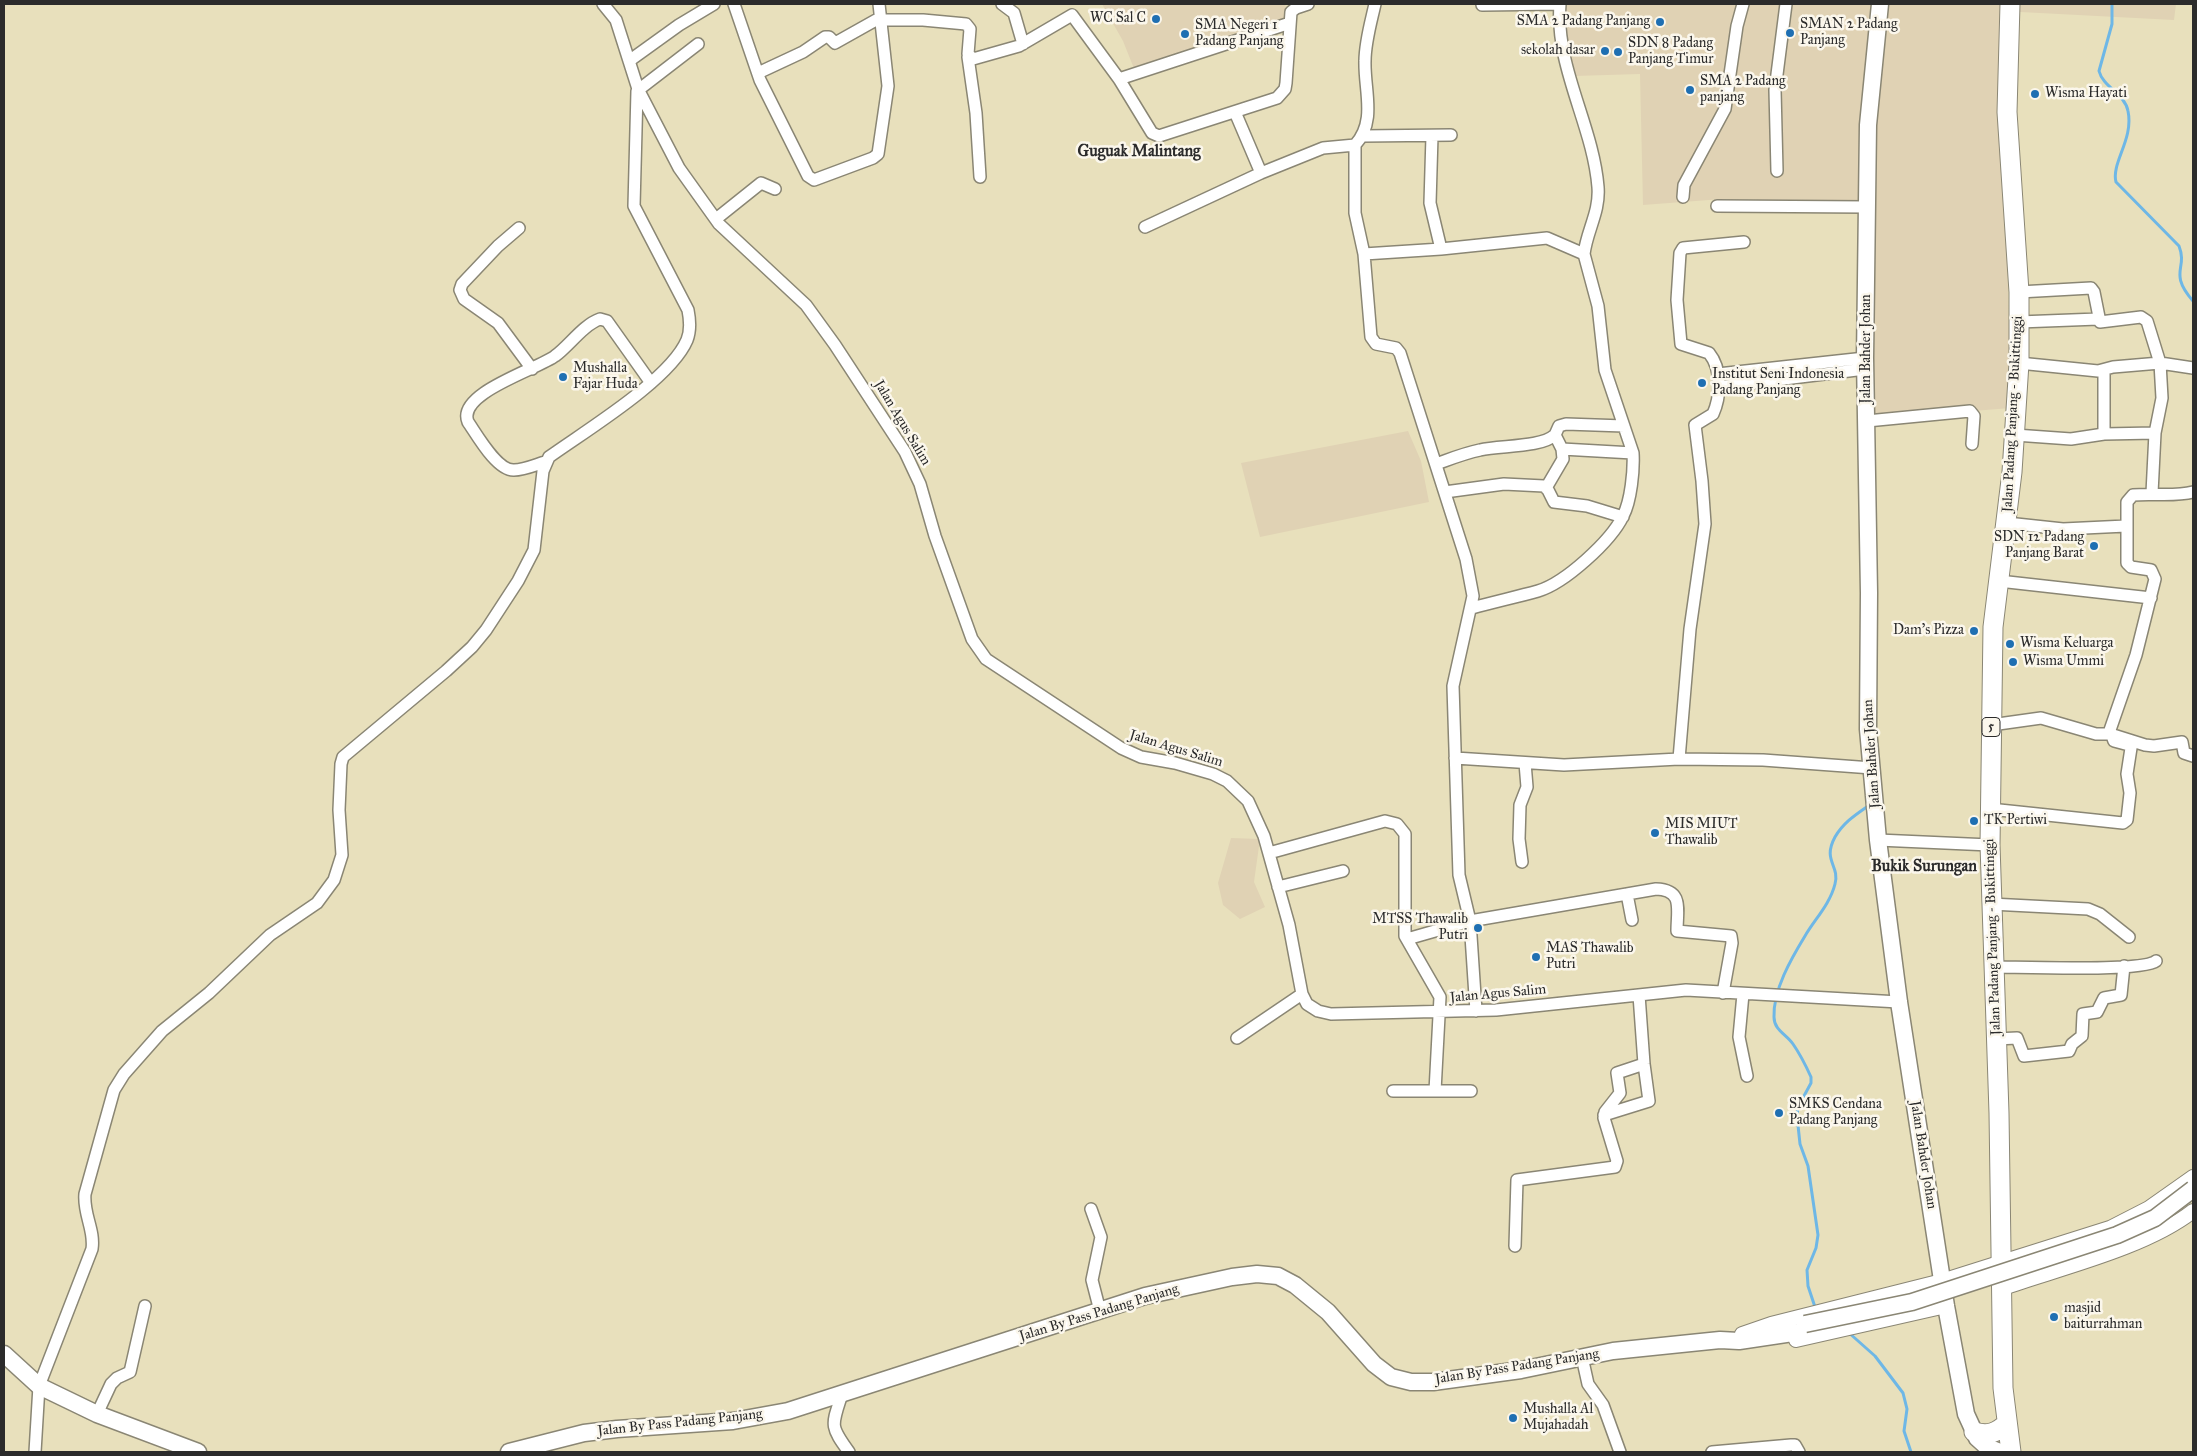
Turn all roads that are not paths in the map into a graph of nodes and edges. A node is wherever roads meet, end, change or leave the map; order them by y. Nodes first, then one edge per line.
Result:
1 (603, 4) edge
2 (714, 4) edge
3 (734, 4) edge
4 (879, 4) edge
5 (1002, 4) edge
6 (1308, 4) edge
7 (1375, 4) edge
8 (1560, 4) edge
9 (1743, 4) edge
10 (1786, 4) edge
11 (1880, 4) edge
12 (2010, 4) edge
13 (1482, 5) edge
14 (880, 20) junction
15 (1290, 24) junction
16 (698, 44) dead end
17 (1023, 44) junction
18 (968, 57) junction
19 (629, 61) junction
20 (758, 72) junction
21 (1119, 79) junction
22 (638, 89) junction
23 (1235, 112) junction
24 (1451, 135) dead end
25 (1363, 136) junction
26 (1432, 136) junction
27 (1354, 145) junction
28 (1777, 171) dead end
29 (1261, 172) junction
30 (980, 177) dead end
31 (775, 189) dead end
32 (1683, 197) dead end
33 (1717, 206) dead end
34 (1867, 207) junction
35 (716, 219) junction
36 (1145, 227) dead end
37 (519, 228) dead end
38 (1744, 242) dead end
39 (1441, 249) junction
40 (1364, 254) junction
41 (1584, 254) junction
42 (2019, 292) junction
43 (2098, 319) junction
44 (2019, 322) junction
45 (2019, 363) junction
46 (2160, 363) junction
47 (1865, 364) junction
48 (2193, 368) edge
49 (532, 369) junction
50 (2104, 370) junction
51 (1718, 374) junction
52 (651, 383) junction
53 (1719, 387) junction
54 (1867, 421) junction
55 (1624, 426) junction
56 (2155, 433) junction
57 (2104, 434) junction
58 (1555, 435) junction
59 (2015, 435) junction
60 (1972, 444) dead end
61 (1562, 450) junction
62 (1633, 453) junction
63 (545, 462) junction
64 (1436, 464) junction
65 (1546, 488) junction
66 (1445, 492) junction
67 (2193, 492) edge
68 (2152, 493) junction
69 (1623, 517) junction
70 (2007, 523) junction
71 (2126, 526) junction
72 (1999, 581) junction
73 (2151, 598) junction
74 (1472, 608) junction
75 (1991, 725) junction
76 (2110, 734) junction
77 (2193, 756) edge
78 (1455, 758) junction
79 (1679, 759) junction
80 (1525, 763) junction
81 (1872, 768) junction
82 (1990, 809) junction
83 (1878, 840) junction
84 (1990, 845) junction
85 (1269, 853) junction
86 (1522, 862) dead end
87 (1343, 871) dead end
88 (1278, 887) junction
89 (1627, 894) junction
90 (1991, 904) junction
91 (1632, 920) dead end
92 (1470, 921) junction
93 (2129, 937) dead end
94 (1406, 939) junction
95 (2156, 961) dead end
96 (1993, 966) junction
97 (2124, 966) junction
98 (1723, 993) junction
99 (1302, 994) junction
100 (1743, 994) junction
101 (1638, 995) junction
102 (1899, 1002) junction
103 (1476, 1011) junction
104 (1439, 1013) junction
105 (1237, 1038) dead end
106 (1996, 1039) junction
107 (1644, 1064) junction
108 (1747, 1076) dead end
109 (1393, 1091) dead end
110 (1435, 1091) junction
111 (1471, 1091) dead end
112 (1604, 1115) junction
113 (2193, 1177) edge
114 (2193, 1189) edge
115 (2193, 1198) edge
116 (1092, 1209) dead end
117 (2193, 1211) edge
118 (1515, 1246) dead end
119 (2002, 1261) junction
120 (1942, 1281) junction
121 (2003, 1288) junction
122 (146, 1306) dead end
123 (1946, 1306) junction
124 (1100, 1311) junction
125 (1805, 1328) junction
126 (1740, 1337) junction
127 (4, 1354) edge
128 (1582, 1358) junction
129 (39, 1386) junction
130 (842, 1394) junction
131 (96, 1414) junction
132 (2007, 1423) junction
133 (1974, 1432) junction
134 (1990, 1450) edge
135 (35, 1452) edge
136 (198, 1452) edge
137 (509, 1452) edge
138 (849, 1452) edge
139 (1620, 1452) edge
140 (1712, 1452) edge
141 (1799, 1452) edge
142 (2011, 1452) edge

1 - 19 street, Jalan Agus Salim
2 - 19 street
3 - 20 street
4 - 14 street
5 - 17 street
6 - 15 street
7 - 25 street
8 - 13 street
8 - 41 street
9 - 32 street
10 - 28 street
11 - 34 main road, Jalan Bahder Johan
12 - 42 highway, Jalan Padang Panjang - Bukittinggi / 5
14 - 18 street
14 - 20 street
14 - 20 street
15 - 21 street
15 - 23 street
16 - 22 street
17 - 18 street
17 - 21 street
18 - 30 street
19 - 22 street, Jalan Agus Salim
21 - 23 street
22 - 35 street, Jalan Agus Salim
22 - 52 street
23 - 29 street
24 - 26 street
25 - 26 street
25 - 27 street
26 - 39 street
27 - 29 street
27 - 40 street
29 - 36 street
31 - 35 street
33 - 34 street
34 - 47 main road, Jalan Bahder Johan
35 - 85 street, Jalan Agus Salim
37 - 49 street
38 - 51 street
39 - 40 street
39 - 41 street
40 - 64 street
41 - 55 street
42 - 43 street
42 - 44 highway, Jalan Padang Panjang - Bukittinggi / 5
43 - 44 street
43 - 46 street
44 - 45 highway, Jalan Padang Panjang - Bukittinggi / 5
45 - 50 street
45 - 59 highway, Jalan Padang Panjang - Bukittinggi / 5
46 - 48 street
46 - 50 street
46 - 56 street
47 - 51 street
47 - 53 street
47 - 54 main road, Jalan Bahder Johan
49 - 52 street
49 - 63 street
50 - 57 street
51 - 53 street
52 - 63 street
53 - 79 street
54 - 60 street
54 - 81 main road, Jalan Bahder Johan
55 - 58 street
55 - 62 street
56 - 57 street
56 - 68 street
57 - 59 street
58 - 61 street
58 - 64 street
59 - 70 highway, Jalan Padang Panjang - Bukittinggi / 5
61 - 62 street
61 - 65 street
62 - 69 street
63 - 129 street
64 - 66 street
65 - 66 street
65 - 69 street
66 - 74 street
67 - 68 street
68 - 71 street
69 - 74 street
70 - 71 street
70 - 72 highway, Jalan Padang Panjang - Bukittinggi / 5
71 - 73 street
72 - 73 street
72 - 75 highway, Jalan Padang Panjang - Bukittinggi / 5
73 - 76 street
74 - 78 street
75 - 76 street
75 - 82 highway, Jalan Padang Panjang - Bukittinggi / 5
76 - 77 street
76 - 82 street
78 - 80 street
78 - 92 street
79 - 80 street
79 - 81 street
80 - 86 street
81 - 83 main road, Jalan Bahder Johan
82 - 84 highway, Jalan Padang Panjang - Bukittinggi / 5
83 - 84 street
83 - 102 main road, Jalan Bahder Johan
84 - 90 highway, Jalan Padang Panjang - Bukittinggi / 5
85 - 88 street, Jalan Agus Salim
85 - 94 street
87 - 88 street
88 - 99 street, Jalan Agus Salim
89 - 91 street
89 - 92 street
89 - 98 street
90 - 93 street
90 - 96 highway, Jalan Padang Panjang - Bukittinggi / 5
92 - 94 street
92 - 103 street
94 - 104 street
95 - 97 street
96 - 97 street
96 - 106 highway, Jalan Padang Panjang - Bukittinggi / 5
97 - 106 street
98 - 100 street, Jalan Agus Salim
98 - 101 street, Jalan Agus Salim
99 - 104 street, Jalan Agus Salim
99 - 105 street
100 - 102 street, Jalan Agus Salim
100 - 108 street
101 - 103 street, Jalan Agus Salim
101 - 107 street
102 - 120 main road, Jalan Bahder Johan
103 - 104 street, Jalan Agus Salim
104 - 110 street
106 - 119 highway, Jalan Padang Panjang - Bukittinggi / 5
107 - 112 street
107 - 112 street
109 - 110 street
110 - 111 street
112 - 118 street
113 - 119 street
114 - 125 main road, bridge
115 - 125 main road
116 - 124 street
117 - 121 street
119 - 120 street
119 - 121 highway, Jalan Padang Panjang - Bukittinggi / 5
120 - 123 main road, Jalan Bahder Johan
120 - 126 street
121 - 132 highway, Jalan Padang Panjang - Bukittinggi / 5
122 - 131 street
123 - 126 street
123 - 133 main road, Jalan Bahder Johan
124 - 128 main road, Jalan By Pass Padang Panjang
124 - 130 main road, Jalan By Pass Padang Panjang
125 - 126 main road, Jalan By Pass Padang Panjang
126 - 128 main road, Jalan By Pass Padang Panjang
127 - 129 main road
128 - 139 street
129 - 131 main road
129 - 135 street
130 - 137 main road, Jalan By Pass Padang Panjang
130 - 138 street
131 - 136 main road
132 - 133 highway
132 - 142 highway, Jalan Padang Panjang - Bukittinggi / 5
133 - 134 main road, Jalan Bahder Johan
140 - 141 street

